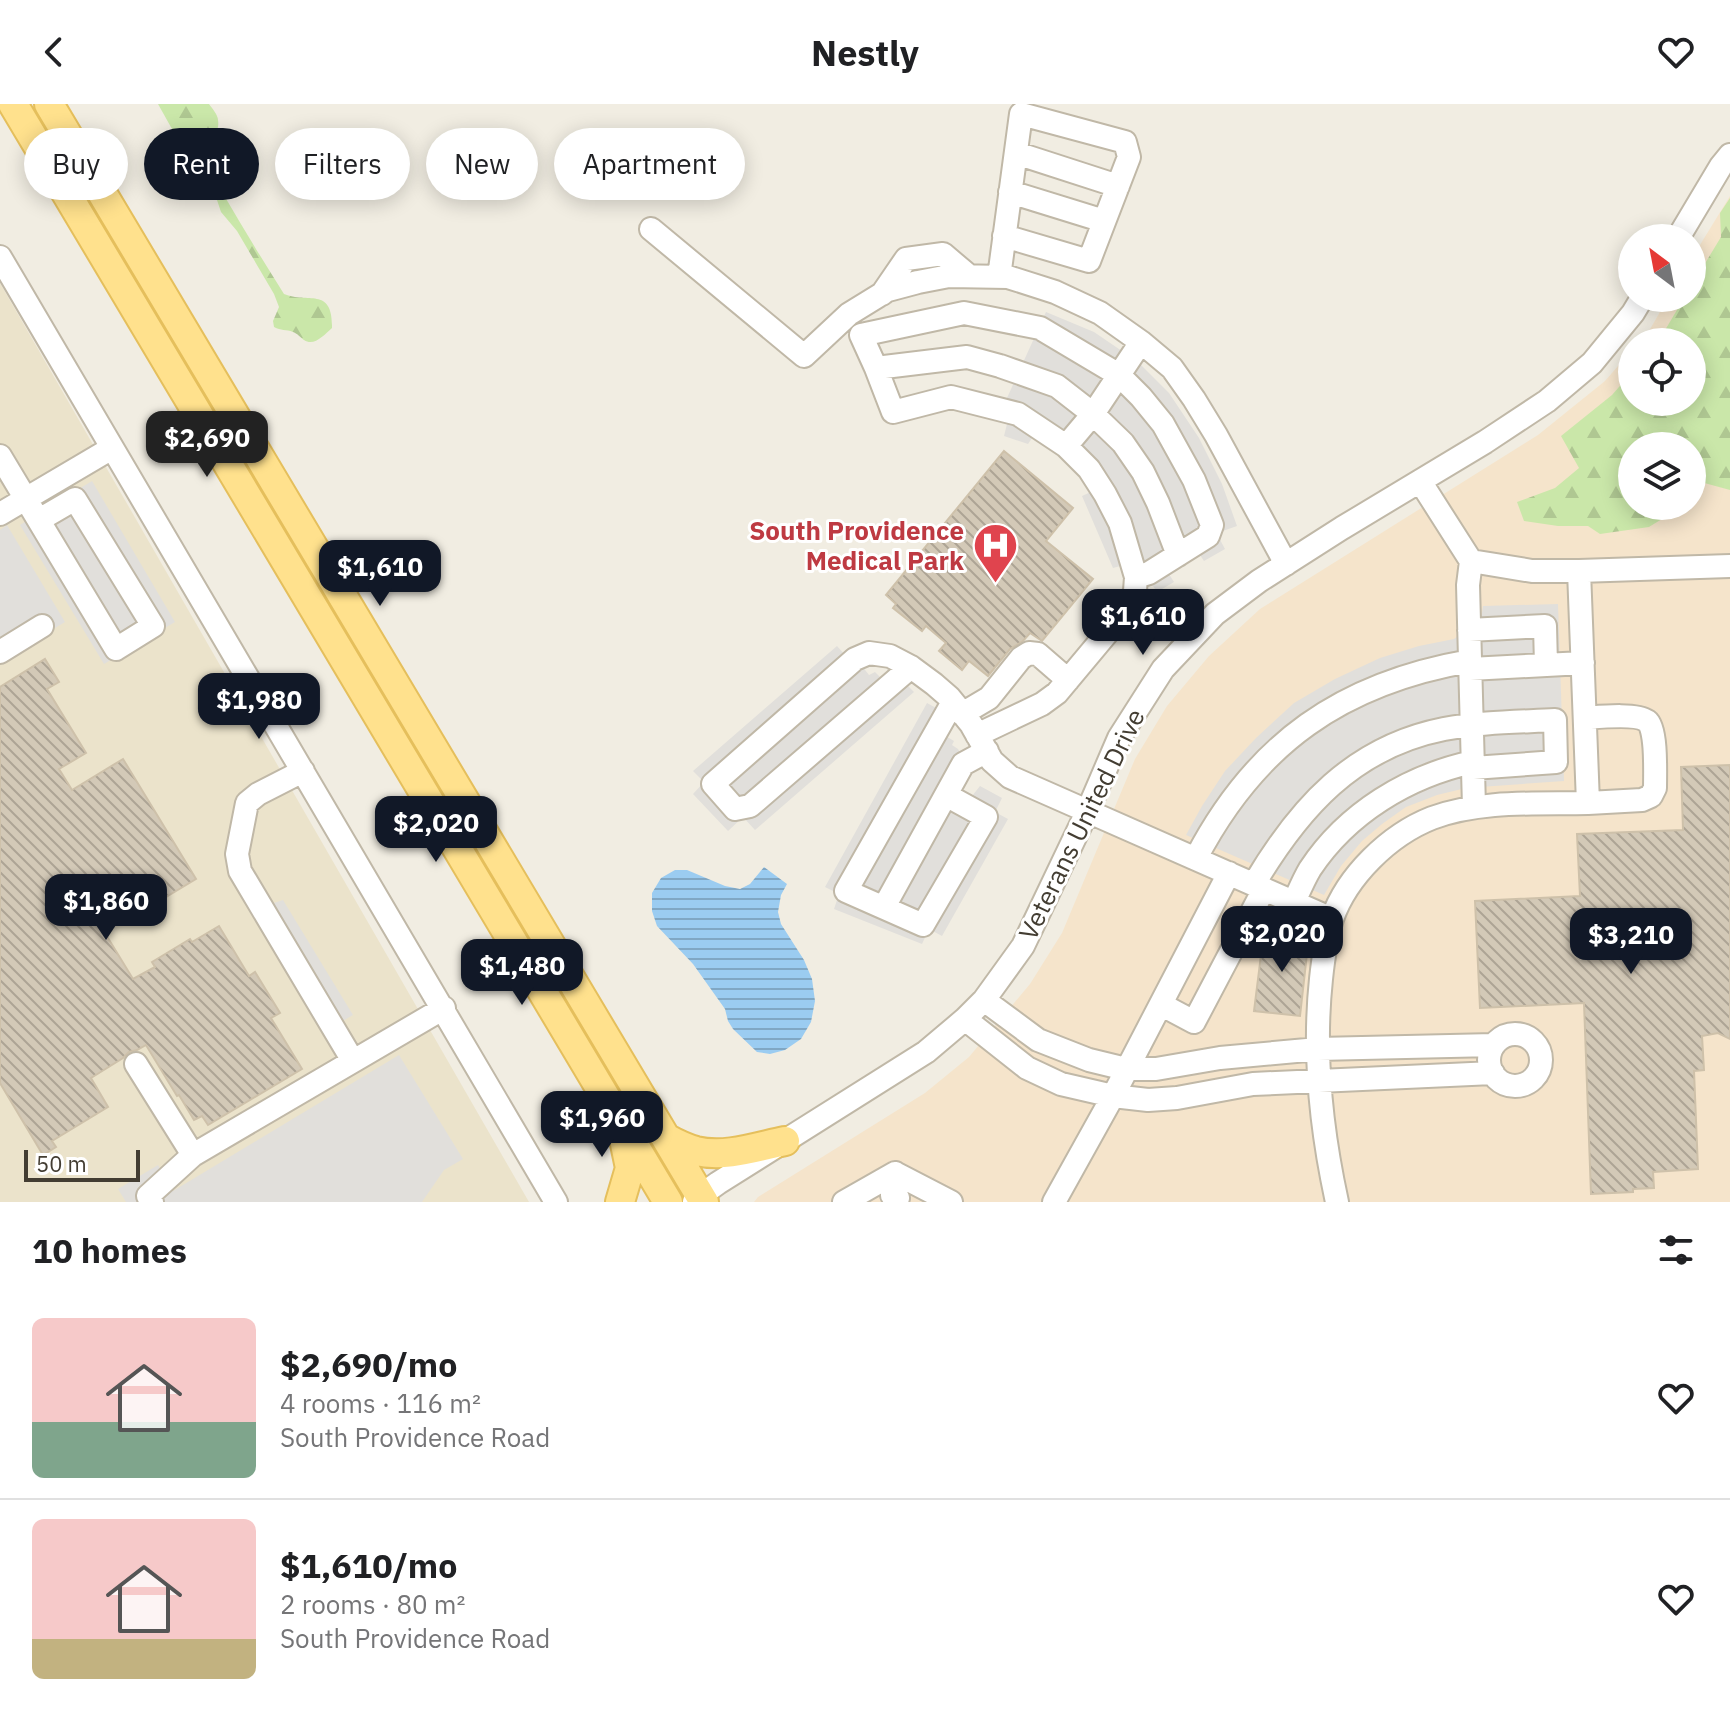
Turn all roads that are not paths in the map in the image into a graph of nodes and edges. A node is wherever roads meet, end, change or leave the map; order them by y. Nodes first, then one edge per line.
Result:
1 (13, 104) edge
2 (49, 104) edge
3 (1015, 109) edge
4 (1016, 153) junction
5 (1730, 155) edge
6 (1118, 186) junction
7 (1010, 192) junction
8 (1104, 221) junction
9 (1686, 224) edge
10 (651, 229) dead end
11 (1004, 236) junction
12 (0, 257) edge
13 (999, 277) junction
14 (1634, 312) edge
15 (849, 314) junction
16 (861, 335) junction
17 (1141, 342) junction
18 (876, 368) junction
19 (1119, 375) junction
20 (1093, 414) junction
21 (1066, 446) junction
22 (112, 448) junction
23 (0, 456) edge
24 (1420, 481) junction
25 (26, 498) junction
26 (0, 514) edge
27 (39, 520) junction
28 (1178, 555) junction
29 (1471, 561) junction
30 (1286, 564) junction
31 (1730, 566) edge
32 (1579, 571) junction
33 (1136, 577) junction
34 (42, 626) dead end
35 (1469, 630) junction
36 (0, 652) edge
37 (1583, 663) junction
38 (1470, 665) junction
39 (1546, 665) junction
40 (911, 667) junction
41 (1068, 680) junction
42 (958, 708) junction
43 (1585, 718) junction
44 (1472, 725) junction
45 (982, 743) junction
46 (1473, 765) junction
47 (303, 771) junction
48 (946, 795) junction
49 (1588, 803) junction
50 (1474, 807) junction
51 (1088, 810) junction
52 (1196, 858) junction
53 (1229, 873) junction
54 (1259, 886) junction
55 (1294, 902) junction
56 (884, 907) junction
57 (1332, 919) junction
58 (984, 1000) junction
59 (1162, 1005) junction
60 (444, 1008) junction
61 (965, 1019) junction
62 (1494, 1045) junction
63 (1318, 1049) junction
64 (353, 1061) junction
65 (136, 1064) dead end
66 (1126, 1069) junction
67 (1493, 1073) junction
68 (1319, 1082) junction
69 (1113, 1096) junction
70 (616, 1115) junction
71 (666, 1138) junction
72 (785, 1141) junction
73 (193, 1155) junction
74 (895, 1173) junction
75 (898, 1198) dead end
76 (662, 1200) edge
77 (699, 1200) edge
78 (152, 1202) edge
79 (556, 1202) edge
80 (620, 1202) edge
81 (844, 1202) edge
82 (951, 1202) edge
83 (1054, 1202) edge
84 (1337, 1202) edge

1 - 70 main road
2 - 71 main road
3 - 4 street
3 - 6 street
4 - 6 street
4 - 7 street
5 - 9 street
6 - 8 street
7 - 8 street
7 - 11 street
8 - 11 street
10 - 15 street
11 - 13 street
12 - 22 street
13 - 15 street
13 - 17 street
14 - 24 street, Veterans United Drive
15 - 16 street
16 - 18 street
16 - 19 street
17 - 19 street
17 - 30 street
18 - 20 street
18 - 21 street
19 - 20 street
19 - 28 street
20 - 21 street
20 - 28 street
21 - 33 street
22 - 25 street
22 - 47 street
23 - 25 street
24 - 29 street
24 - 30 street, Veterans United Drive
25 - 26 street
25 - 27 street
27 - 27 street
28 - 33 street
29 - 32 street
29 - 35 street
30 - 51 street, Veterans United Drive
31 - 32 street
32 - 37 street
33 - 41 street
34 - 36 street
35 - 38 street
35 - 39 street
37 - 39 street
37 - 43 street
38 - 39 street
38 - 44 street
38 - 52 street
40 - 40 street
40 - 42 street
41 - 42 street
41 - 45 street
42 - 45 street
42 - 56 street
43 - 49 street
43 - 49 street
44 - 46 street
44 - 46 street
44 - 54 street
45 - 48 street
45 - 51 street
46 - 50 street
46 - 55 street
47 - 60 street
47 - 64 street
48 - 56 street
48 - 56 street
49 - 50 street
50 - 57 street
51 - 52 street
51 - 58 street, Veterans United Drive
52 - 53 street
53 - 54 street
53 - 59 street
54 - 55 street
54 - 59 street
55 - 57 street
57 - 63 street
58 - 61 street, Veterans United Drive
58 - 66 street
59 - 66 street
60 - 64 street
60 - 79 street
61 - 69 street
61 - 72 street, Veterans United Drive
62 - 63 street
62 - 67 street
62 - 67 street
63 - 66 street
63 - 68 street
64 - 73 street
65 - 73 street
66 - 69 street
67 - 68 street
68 - 69 street
68 - 84 street
69 - 83 street
70 - 76 main road
70 - 80 main road
71 - 72 main road
71 - 77 main road
72 - 77 street, Veterans United Drive
73 - 78 street
74 - 75 street
74 - 81 street
74 - 82 street
76 - 77 street

